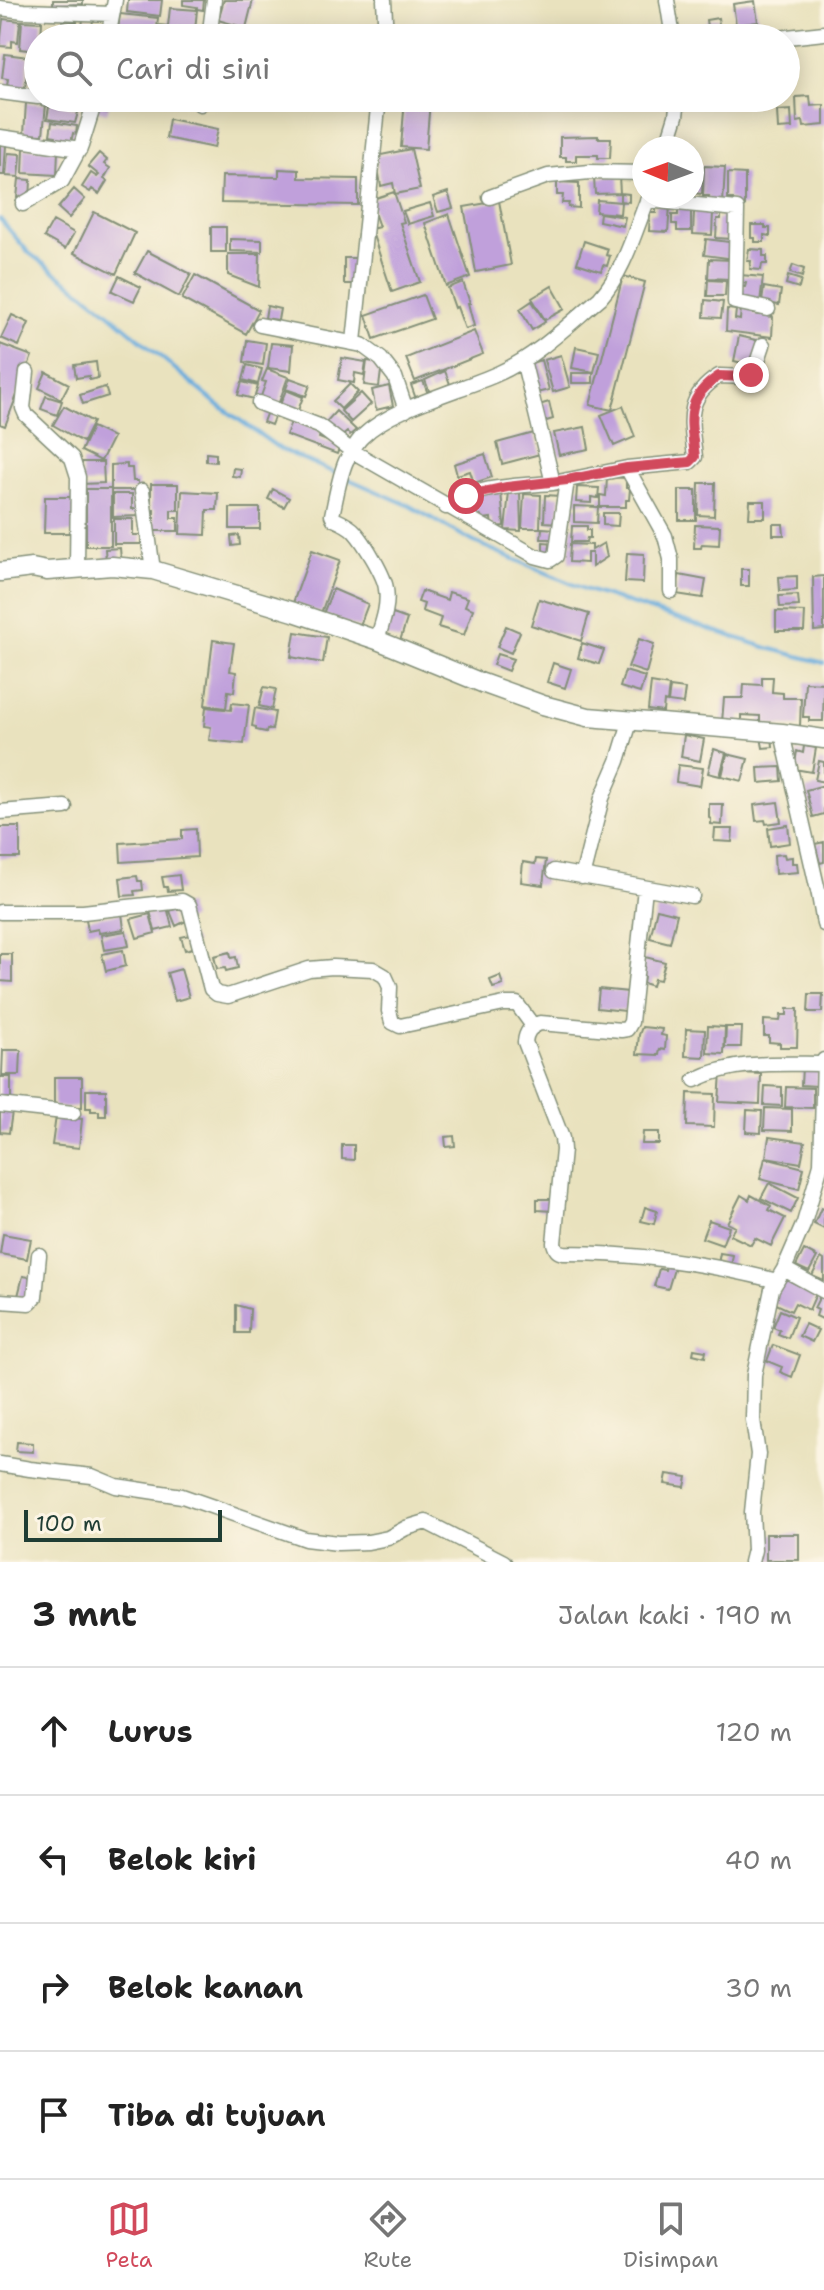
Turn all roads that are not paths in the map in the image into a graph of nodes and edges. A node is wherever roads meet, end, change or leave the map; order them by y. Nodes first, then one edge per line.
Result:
1 (214, 0) edge
2 (384, 0) edge
3 (667, 0) edge
4 (84, 7) edge
5 (114, 7) edge
6 (0, 8) edge
7 (211, 24) edge
8 (385, 24) edge
9 (671, 24) edge
10 (824, 33) edge
11 (800, 36) edge
12 (0, 92) edge
13 (24, 95) edge
14 (92, 112) edge
15 (378, 112) edge
16 (676, 112) edge
17 (670, 136) edge
18 (0, 137) edge
19 (80, 149) junction
20 (632, 173) edge
21 (490, 197) dead end
22 (23, 204) dead end
23 (704, 205) edge
24 (644, 208) edge
25 (768, 309) dead end
26 (260, 325) dead end
27 (354, 342) junction
28 (763, 345) dead end
29 (523, 360) junction
30 (27, 372) dead end
31 (259, 403) dead end
32 (406, 410) junction
33 (349, 457) junction
34 (627, 468) junction
35 (556, 479) junction
36 (142, 491) dead end
37 (442, 503) junction
38 (77, 568) junction
39 (153, 570) junction
40 (0, 572) edge
41 (671, 591) dead end
42 (377, 640) junction
43 (630, 722) junction
44 (782, 733) junction
45 (824, 739) edge
46 (65, 807) dead end
47 (0, 812) edge
48 (554, 871) dead end
49 (582, 877) junction
50 (645, 888) junction
51 (692, 896) dead end
52 (0, 912) edge
53 (824, 924) edge
54 (533, 1026) junction
55 (824, 1062) edge
56 (695, 1080) dead end
57 (0, 1105) edge
58 (73, 1113) dead end
59 (823, 1153) edge
60 (39, 1255) dead end
61 (781, 1275) junction
62 (824, 1291) edge
63 (0, 1301) edge
64 (0, 1464) edge
65 (504, 1562) edge
66 (751, 1562) edge

1 - 7 street
2 - 8 street
3 - 9 street
4 - 5 street
4 - 6 street
10 - 11 street
12 - 13 street
14 - 19 street
15 - 27 street
16 - 17 street
18 - 19 street
19 - 22 street
20 - 21 street
23 - 25 street
24 - 29 street
26 - 27 street
27 - 32 street
28 - 34 street
29 - 32 street
29 - 35 street
30 - 38 street
31 - 33 street
32 - 33 street
33 - 37 street
33 - 42 street
34 - 35 street
34 - 41 street
35 - 37 street
35 - 37 street
36 - 39 street
38 - 39 street
38 - 40 street
39 - 42 street
42 - 43 street
43 - 44 street
43 - 49 street
44 - 45 street
44 - 53 street
46 - 47 street
48 - 49 street
49 - 50 street
50 - 51 street
50 - 54 street
52 - 54 street
54 - 61 street
55 - 56 street
55 - 59 street
57 - 58 street
59 - 61 street
60 - 63 street
61 - 62 street
61 - 66 street
64 - 65 street

